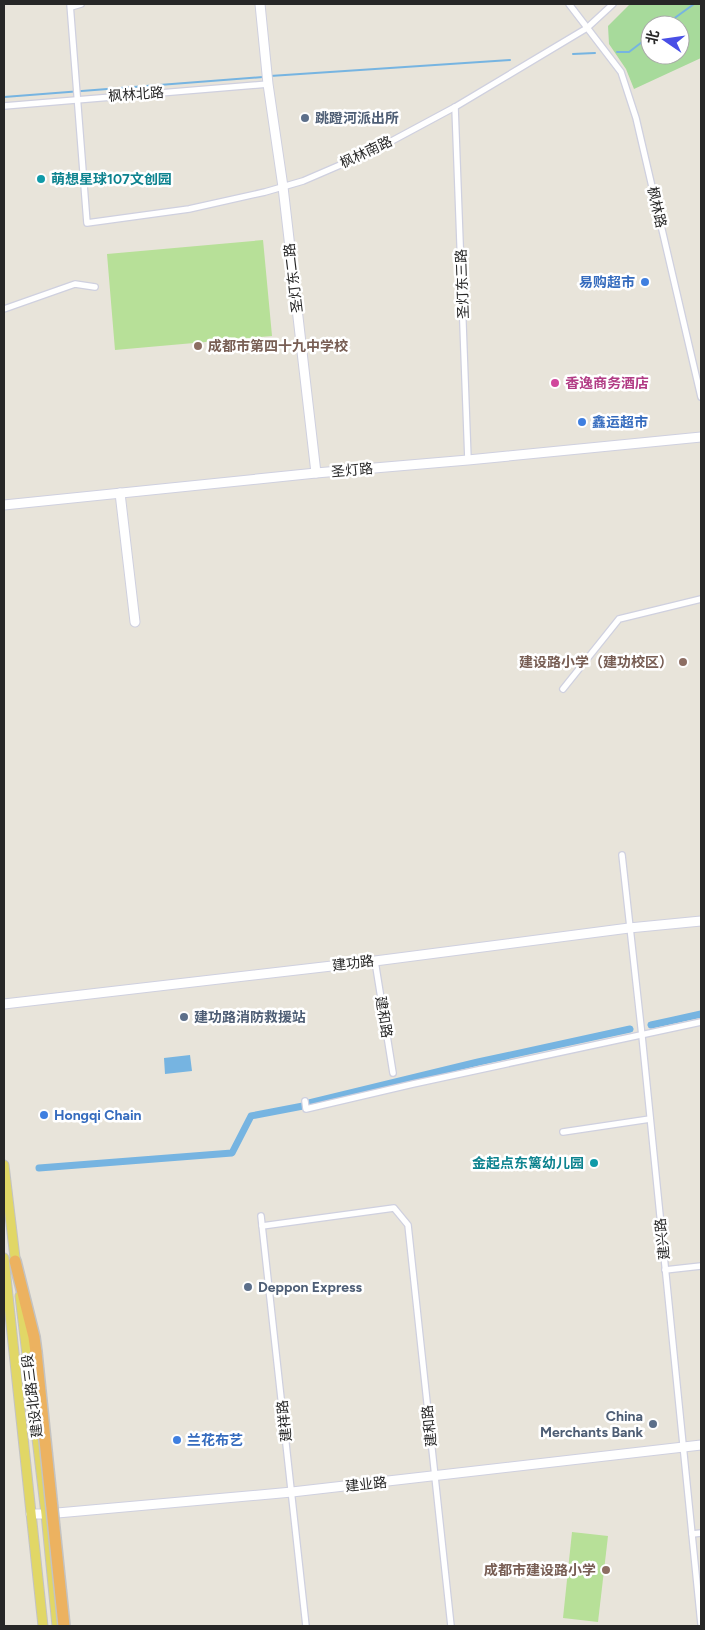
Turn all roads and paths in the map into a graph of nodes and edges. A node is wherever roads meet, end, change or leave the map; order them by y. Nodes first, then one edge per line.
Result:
1 (81, 4) edge
2 (260, 4) edge
3 (570, 4) edge
4 (612, 4) edge
5 (70, 5) edge
6 (587, 28) junction
7 (268, 84) junction
8 (77, 97) junction
9 (4, 106) edge
10 (455, 107) junction
11 (282, 187) junction
12 (95, 286) dead end
13 (4, 309) edge
14 (701, 397) edge
15 (701, 437) edge
16 (468, 460) junction
17 (316, 473) junction
18 (120, 493) junction
19 (4, 505) edge
20 (701, 600) edge
21 (135, 622) dead end
22 (563, 689) dead end
23 (622, 855) dead end
24 (701, 921) edge
25 (629, 928) junction
26 (375, 961) junction
27 (4, 1004) edge
28 (701, 1022) edge
29 (642, 1036) junction
30 (393, 1072) dead end
31 (305, 1101) dead end
32 (650, 1119) junction
33 (563, 1132) dead end
34 (4, 1165) edge
35 (260, 1216) dead end
36 (262, 1226) junction
37 (10, 1260) edge
38 (701, 1266) edge
39 (666, 1270) junction
40 (701, 1445) edge
41 (683, 1447) junction
42 (435, 1476) junction
43 (292, 1492) junction
44 (31, 1514) junction
45 (46, 1514) junction
46 (701, 1533) edge
47 (692, 1534) junction
48 (701, 1624) edge
49 (43, 1626) edge
50 (57, 1626) edge
51 (64, 1626) edge
52 (306, 1626) edge
53 (451, 1626) edge

1 - 5 street
2 - 7 street, 圣灯东二路
3 - 6 street, 枫林路
4 - 6 street, 枫林南路
5 - 8 street
6 - 10 street, 枫林南路
6 - 14 street, 枫林路
7 - 8 street, 枫林北路
7 - 11 street, 圣灯东二路
8 - 9 street, 枫林北路
8 - 11 street, 枫林南路
10 - 11 street, 枫林南路
10 - 16 street, 圣灯东三路
11 - 17 street, 圣灯东二路
12 - 13 street
15 - 16 street, 圣灯路
16 - 17 street, 圣灯路
17 - 18 street, 圣灯路
18 - 19 street, 圣灯路
18 - 21 street
20 - 22 street
23 - 25 street, 建兴路
24 - 25 street, 建功路
25 - 26 street, 建功路
25 - 29 street, 建兴路
26 - 27 street, 建功路
26 - 30 street, 建和路
28 - 29 street
29 - 31 street
29 - 32 street, 建兴路
32 - 33 street
32 - 39 street, 建兴路
34 - 37 main road, 建设北路三段
35 - 36 street, 建祥路
36 - 42 street, 建和路
36 - 43 street, 建祥路
37 - 44 main road, 建设北路三段
37 - 45 main road, 建设北路三段
37 - 51 highway, bridge
38 - 39 street
39 - 41 street, 建兴路
40 - 41 street, 建业路
41 - 42 street, 建业路
41 - 47 street, 建兴路
42 - 43 street, 建业路
42 - 53 street, 建和路
43 - 45 street, 建业路
43 - 52 street, 建祥路
44 - 45 street, 建业路
44 - 49 main road, 建设北路三段
45 - 50 main road, 建设北路三段
46 - 47 street
47 - 48 street, 建兴路

